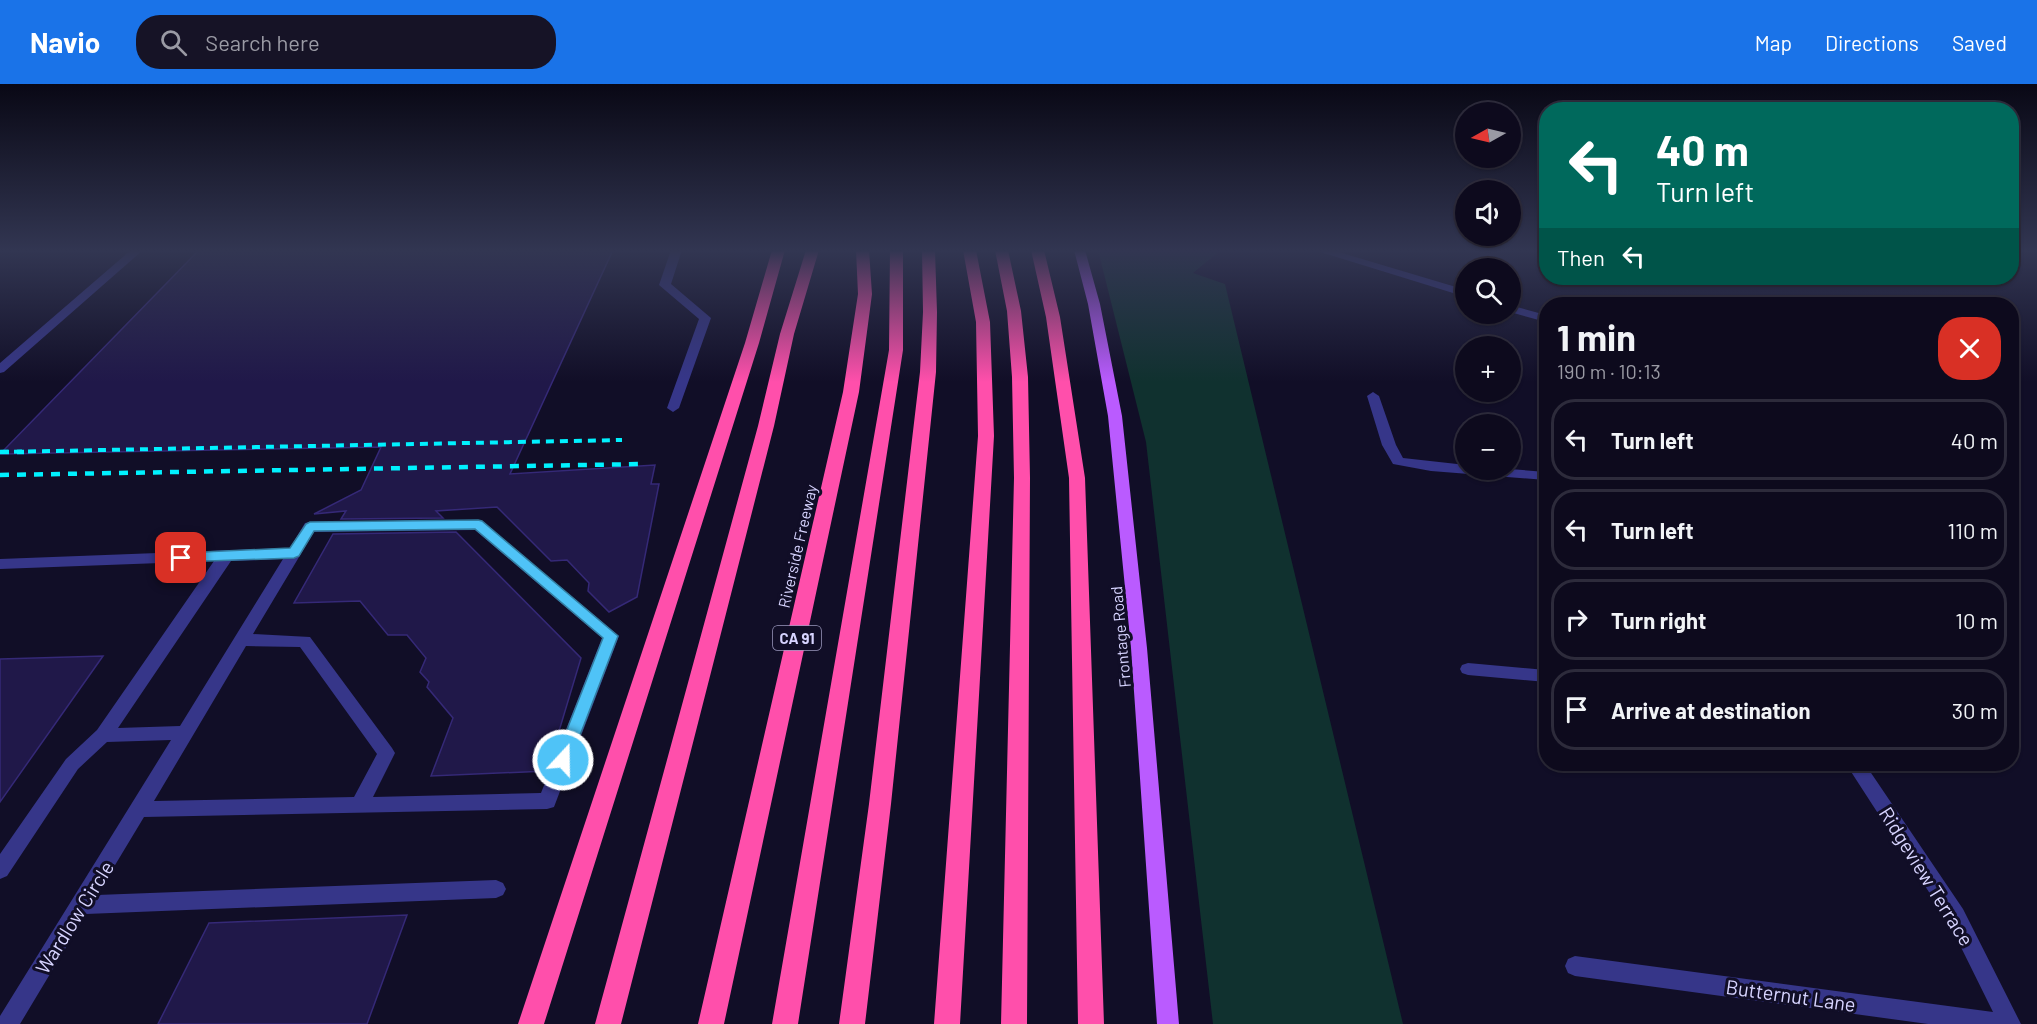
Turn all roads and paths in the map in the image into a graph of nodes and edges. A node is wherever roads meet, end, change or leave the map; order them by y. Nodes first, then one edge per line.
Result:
1 (87, 294) edge
2 (676, 294) edge
3 (766, 294) edge
4 (799, 294) edge
5 (865, 294) edge
6 (897, 294) edge
7 (929, 294) edge
8 (978, 294) edge
9 (1010, 294) edge
10 (1047, 294) edge
11 (1091, 294) edge
12 (1521, 311) edge
13 (1539, 317) edge
14 (0, 369) edge
15 (1373, 396) dead end
16 (674, 408) dead end
17 (1539, 475) edge
18 (294, 553) junction
19 (226, 556) junction
20 (0, 564) edge
21 (242, 640) junction
22 (1468, 669) dead end
23 (1539, 675) edge
24 (185, 733) junction
25 (103, 735) junction
26 (1860, 771) edge
27 (360, 804) junction
28 (140, 809) junction
29 (0, 870) edge
30 (496, 889) dead end
31 (81, 905) junction
32 (1575, 966) dead end
33 (8, 1024) edge
34 (531, 1024) edge
35 (608, 1024) edge
36 (711, 1024) edge
37 (784, 1024) edge
38 (852, 1024) edge
39 (947, 1024) edge
40 (1014, 1024) edge
41 (1091, 1024) edge
42 (1168, 1024) edge
43 (2008, 1024) edge

1 - 14 street
2 - 16 street
3 - 34 highway
4 - 35 highway
5 - 36 highway, Riverside Freeway / CA 91
6 - 37 highway
7 - 38 highway
8 - 39 highway
9 - 40 highway
10 - 41 highway
11 - 42 main road, Frontage Road
12 - 13 street
15 - 17 street
18 - 19 street
18 - 21 street, Wardlow Circle
18 - 27 street, Wardlow Circle
19 - 20 street
19 - 25 street
21 - 24 street, Wardlow Circle
21 - 27 street
22 - 23 street
24 - 25 street
24 - 28 street, Wardlow Circle
25 - 29 street
26 - 43 street, Ridgeview Terrace
27 - 28 street
28 - 31 street, Wardlow Circle
30 - 31 street
31 - 33 street, Wardlow Circle
32 - 43 street, Butternut Lane

